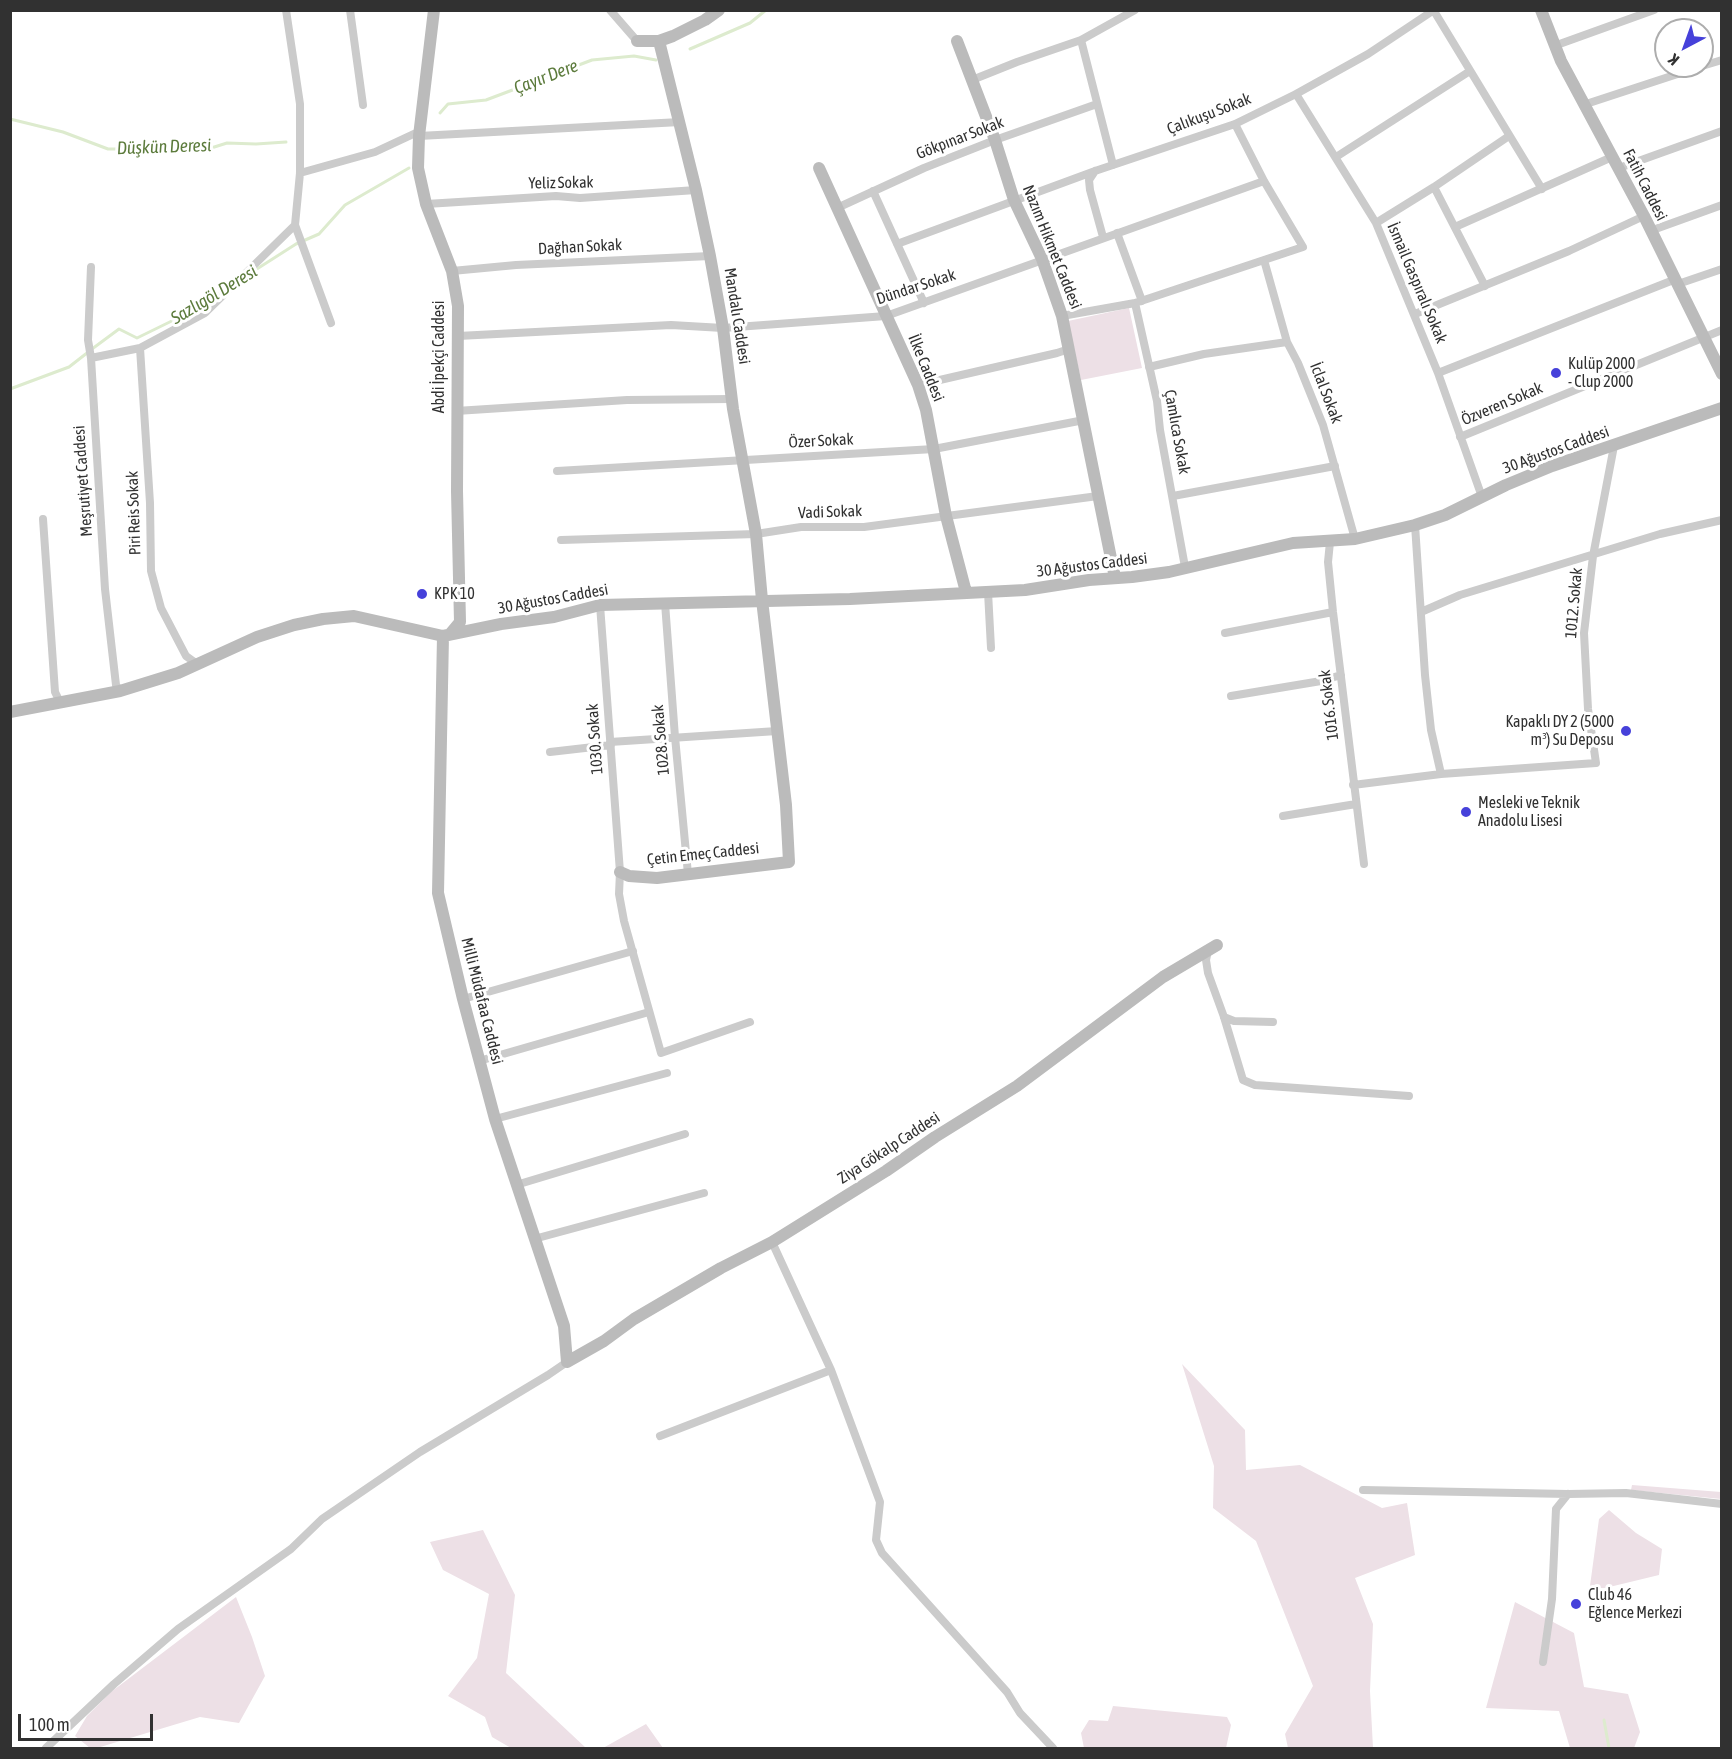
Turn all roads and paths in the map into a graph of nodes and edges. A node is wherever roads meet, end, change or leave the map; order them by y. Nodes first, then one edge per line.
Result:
1 (286, 10) edge
2 (350, 10) edge
3 (434, 10) edge
4 (610, 10) edge
5 (719, 10) edge
6 (1135, 10) edge
7 (1541, 10) edge
8 (1654, 10) edge
9 (1434, 11) edge
10 (1081, 40) junction
11 (637, 41) joint
12 (659, 41) junction
13 (957, 41) dead end
14 (1554, 46) junction
15 (1470, 70) junction
16 (1665, 78) edge
17 (972, 80) junction
18 (1296, 94) junction
19 (1097, 104) junction
20 (363, 105) dead end
21 (1583, 105) junction
22 (680, 122) junction
23 (1234, 124) junction
24 (1722, 131) edge
25 (419, 133) junction
26 (1509, 136) junction
27 (995, 140) junction
28 (1336, 157) junction
29 (1612, 157) junction
30 (1113, 165) junction
31 (819, 168) dead end
32 (1619, 168) junction
33 (1095, 171) junction
34 (300, 173) junction
35 (1264, 181) junction
36 (1434, 187) junction
37 (1542, 189) junction
38 (696, 190) junction
39 (873, 191) junction
40 (1014, 200) junction
41 (426, 204) junction
42 (1722, 205) edge
43 (837, 208) junction
44 (1644, 216) junction
45 (1376, 223) junction
46 (295, 225) junction
47 (1455, 227) junction
48 (1650, 231) junction
49 (1117, 233) junction
50 (1103, 237) junction
51 (897, 244) junction
52 (710, 256) junction
53 (1042, 260) junction
54 (1264, 260) junction
55 (91, 267) dead end
56 (1722, 268) edge
57 (452, 272) junction
58 (1677, 281) junction
59 (1485, 286) junction
60 (1138, 302) junction
61 (924, 303) junction
62 (1415, 314) junction
63 (886, 316) junction
64 (1062, 316) junction
65 (331, 323) dead end
66 (723, 328) junction
67 (1722, 330) edge
68 (458, 336) junction
69 (1703, 336) junction
70 (1287, 342) junction
71 (140, 348) junction
72 (1070, 349) junction
73 (91, 358) junction
74 (1149, 367) junction
75 (1438, 373) junction
76 (1722, 374) edge
77 (918, 385) junction
78 (732, 399) junction
79 (1722, 408) edge
80 (456, 411) junction
81 (1084, 420) junction
82 (1460, 437) junction
83 (1614, 446) junction
84 (934, 449) junction
85 (743, 461) junction
86 (1335, 465) junction
87 (557, 471) dead end
88 (1098, 496) junction
89 (1173, 496) junction
90 (1482, 497) junction
91 (946, 516) junction
92 (43, 519) dead end
93 (1722, 520) edge
94 (1415, 525) junction
95 (756, 534) junction
96 (1355, 539) junction
97 (561, 540) dead end
98 (1330, 542) junction
99 (1593, 556) junction
100 (1185, 567) junction
101 (1115, 578) junction
102 (966, 592) junction
103 (988, 592) junction
104 (762, 600) junction
105 (665, 603) junction
106 (600, 605) junction
107 (1333, 612) junction
108 (1421, 612) junction
109 (1225, 633) dead end
110 (447, 635) junction
111 (991, 648) dead end
112 (197, 664) junction
113 (1341, 675) junction
114 (120, 691) junction
115 (1230, 696) dead end
116 (60, 702) junction
117 (10, 711) edge
118 (777, 731) junction
119 (675, 737) junction
120 (610, 744) junction
121 (550, 752) dead end
122 (1442, 774) junction
123 (1353, 785) junction
124 (1356, 804) junction
125 (1283, 816) dead end
126 (789, 862) joint
127 (1364, 864) dead end
128 (620, 872) junction
129 (688, 873) junction
130 (1213, 948) joint
131 (633, 951) junction
132 (463, 999) junction
133 (649, 1012) junction
134 (1224, 1017) junction
135 (750, 1022) dead end
136 (1273, 1022) dead end
137 (479, 1061) junction
138 (667, 1073) dead end
139 (1409, 1096) dead end
140 (495, 1119) junction
141 (685, 1134) dead end
142 (516, 1185) junction
143 (704, 1193) dead end
144 (534, 1239) junction
145 (772, 1242) junction
146 (567, 1362) junction
147 (831, 1370) junction
148 (660, 1436) dead end
149 (1363, 1490) dead end
150 (1568, 1494) junction
151 (1722, 1504) edge
152 (1543, 1662) dead end
153 (46, 1749) edge
154 (1053, 1749) edge

1 - 34 street
2 - 20 street
3 - 25 street, Abdi İpekçi Caddesi
4 - 11 street
5 - 12 street
6 - 10 street
7 - 14 street, Fatih Caddesi
8 - 14 street
9 - 15 street
9 - 18 street, Çalıkuşu Sokak
10 - 17 street
10 - 19 street
11 - 12 street
12 - 22 street, Mandalı Caddesi
13 - 17 street, Nazım Hikmet Caddesi
14 - 21 street, Fatih Caddesi
15 - 26 street
15 - 28 street
16 - 21 street
17 - 27 street, Nazım Hikmet Caddesi
18 - 23 street, Çalıkuşu Sokak
18 - 28 street, İsmail Gaspıralı Sokak
19 - 27 street, Gökpınar Sokak
19 - 30 street
21 - 29 street, Fatih Caddesi
22 - 25 street
22 - 38 street, Mandalı Caddesi
23 - 30 street, Çalıkuşu Sokak
23 - 35 street
24 - 32 street
25 - 34 street
25 - 41 street, Abdi İpekçi Caddesi
26 - 36 street
26 - 37 street
27 - 39 street, Gökpınar Sokak
27 - 40 street, Nazım Hikmet Caddesi
28 - 45 street, İsmail Gaspıralı Sokak
29 - 32 street, Fatih Caddesi
29 - 37 street
30 - 33 street, Çalıkuşu Sokak
31 - 43 street, İlke Caddesi
32 - 44 street, Fatih Caddesi
33 - 40 street, Çalıkuşu Sokak
33 - 50 street
34 - 46 street
35 - 49 street, Dündar Sokak
35 - 54 street
36 - 45 street
36 - 47 street
37 - 47 street
38 - 41 street, Yeliz Sokak
38 - 52 street, Mandalı Caddesi
39 - 43 street, Gökpınar Sokak
39 - 51 street
40 - 51 street, Çalıkuşu Sokak
40 - 53 street, Nazım Hikmet Caddesi
41 - 57 street, Abdi İpekçi Caddesi
42 - 48 street
43 - 63 street, İlke Caddesi
44 - 48 street, Fatih Caddesi
44 - 59 street
45 - 62 street, İsmail Gaspıralı Sokak
46 - 65 street
46 - 71 street
47 - 59 street
48 - 58 street, Fatih Caddesi
49 - 50 street, Dündar Sokak
49 - 60 street, Çamlıca Sokak
50 - 53 street, Dündar Sokak
51 - 61 street
52 - 57 street, Dağhan Sokak
52 - 66 street, Mandalı Caddesi
53 - 61 street, Dündar Sokak
53 - 64 street, Nazım Hikmet Caddesi
54 - 60 street
54 - 70 street, İclal Sokak
55 - 73 street, Meşrutiyet Caddesi
56 - 58 street
57 - 68 street, Abdi İpekçi Caddesi
58 - 69 street, Fatih Caddesi
58 - 75 street
59 - 62 street
60 - 64 street
60 - 74 street, Çamlıca Sokak
61 - 63 street, Dündar Sokak
62 - 75 street, İsmail Gaspıralı Sokak
63 - 66 street, Dündar Sokak
63 - 77 street, İlke Caddesi
64 - 72 street, Nazım Hikmet Caddesi
66 - 68 street, Dündar Sokak
66 - 78 street, Mandalı Caddesi
67 - 69 street, Özveren Sokak
68 - 80 street, Abdi İpekçi Caddesi
69 - 76 street, Fatih Caddesi
69 - 82 street, Özveren Sokak
70 - 74 street
70 - 86 street, İclal Sokak
71 - 73 street
71 - 112 street, Piri Reis Sokak
72 - 77 street
72 - 81 street, Nazım Hikmet Caddesi
73 - 114 street, Meşrutiyet Caddesi
74 - 89 street, Çamlıca Sokak
75 - 82 street, İsmail Gaspıralı Sokak
77 - 84 street, İlke Caddesi
78 - 80 street
78 - 85 street, Mandalı Caddesi
79 - 83 street, 30 Ağustos Caddesi
80 - 110 street, Abdi İpekçi Caddesi
81 - 84 street, Özer Sokak
81 - 88 street, Nazım Hikmet Caddesi
82 - 90 street, İsmail Gaspıralı Sokak
83 - 90 street, 30 Ağustos Caddesi
83 - 99 street, 1012. Sokak
84 - 85 street, Özer Sokak
84 - 91 street, İlke Caddesi
85 - 87 street, Özer Sokak
85 - 95 street, Mandalı Caddesi
86 - 89 street
86 - 96 street, İclal Sokak
88 - 91 street, Vadi Sokak
88 - 101 street, Nazım Hikmet Caddesi
89 - 100 street, Çamlıca Sokak
90 - 94 street, 30 Ağustos Caddesi
91 - 95 street, Vadi Sokak
91 - 102 street, İlke Caddesi
92 - 116 street
93 - 99 street
94 - 96 street, 30 Ağustos Caddesi
94 - 108 street
95 - 97 street, Vadi Sokak
95 - 104 street, Mandalı Caddesi
96 - 98 street, 30 Ağustos Caddesi
98 - 100 street, 30 Ağustos Caddesi
98 - 107 street, 1016. Sokak
99 - 108 street
99 - 122 street, 1012. Sokak
100 - 101 street, 30 Ağustos Caddesi
101 - 103 street, 30 Ağustos Caddesi
102 - 103 street, 30 Ağustos Caddesi
102 - 104 street, 30 Ağustos Caddesi
103 - 111 street
104 - 105 street, 30 Ağustos Caddesi
104 - 118 street, Mandalı Caddesi
105 - 106 street, 30 Ağustos Caddesi
105 - 119 street, 1028. Sokak
106 - 110 street, 30 Ağustos Caddesi
106 - 120 street, 1030. Sokak
107 - 109 street
107 - 113 street, 1016. Sokak
108 - 122 street
110 - 112 street
110 - 132 street, Milli Müdafaa Caddesi
112 - 114 street
113 - 115 street
113 - 123 street, 1016. Sokak
114 - 116 street
116 - 117 street
118 - 119 street
118 - 126 street, Mandalı Caddesi
119 - 120 street
119 - 129 street, 1028. Sokak
120 - 121 street
120 - 128 street, 1030. Sokak
122 - 123 street
123 - 124 street, 1016. Sokak
124 - 125 street
124 - 127 street, 1016. Sokak
126 - 129 street, Çetin Emeç Caddesi
128 - 129 street, Çetin Emeç Caddesi
128 - 131 street, 1030. Sokak
130 - 134 street
130 - 145 street, Ziya Gökalp Caddesi
131 - 132 street
131 - 133 street, 1030. Sokak
132 - 137 street, Milli Müdafaa Caddesi
133 - 135 street, 1030. Sokak
133 - 137 street
134 - 136 street
134 - 139 street
137 - 140 street, Milli Müdafaa Caddesi
138 - 140 street
140 - 142 street, Milli Müdafaa Caddesi
141 - 142 street
142 - 144 street, Milli Müdafaa Caddesi
143 - 144 street
144 - 146 street, Milli Müdafaa Caddesi
145 - 146 street, Ziya Gökalp Caddesi
145 - 147 street
146 - 153 street
147 - 148 street
147 - 154 street
149 - 150 street
150 - 151 street
150 - 152 street

